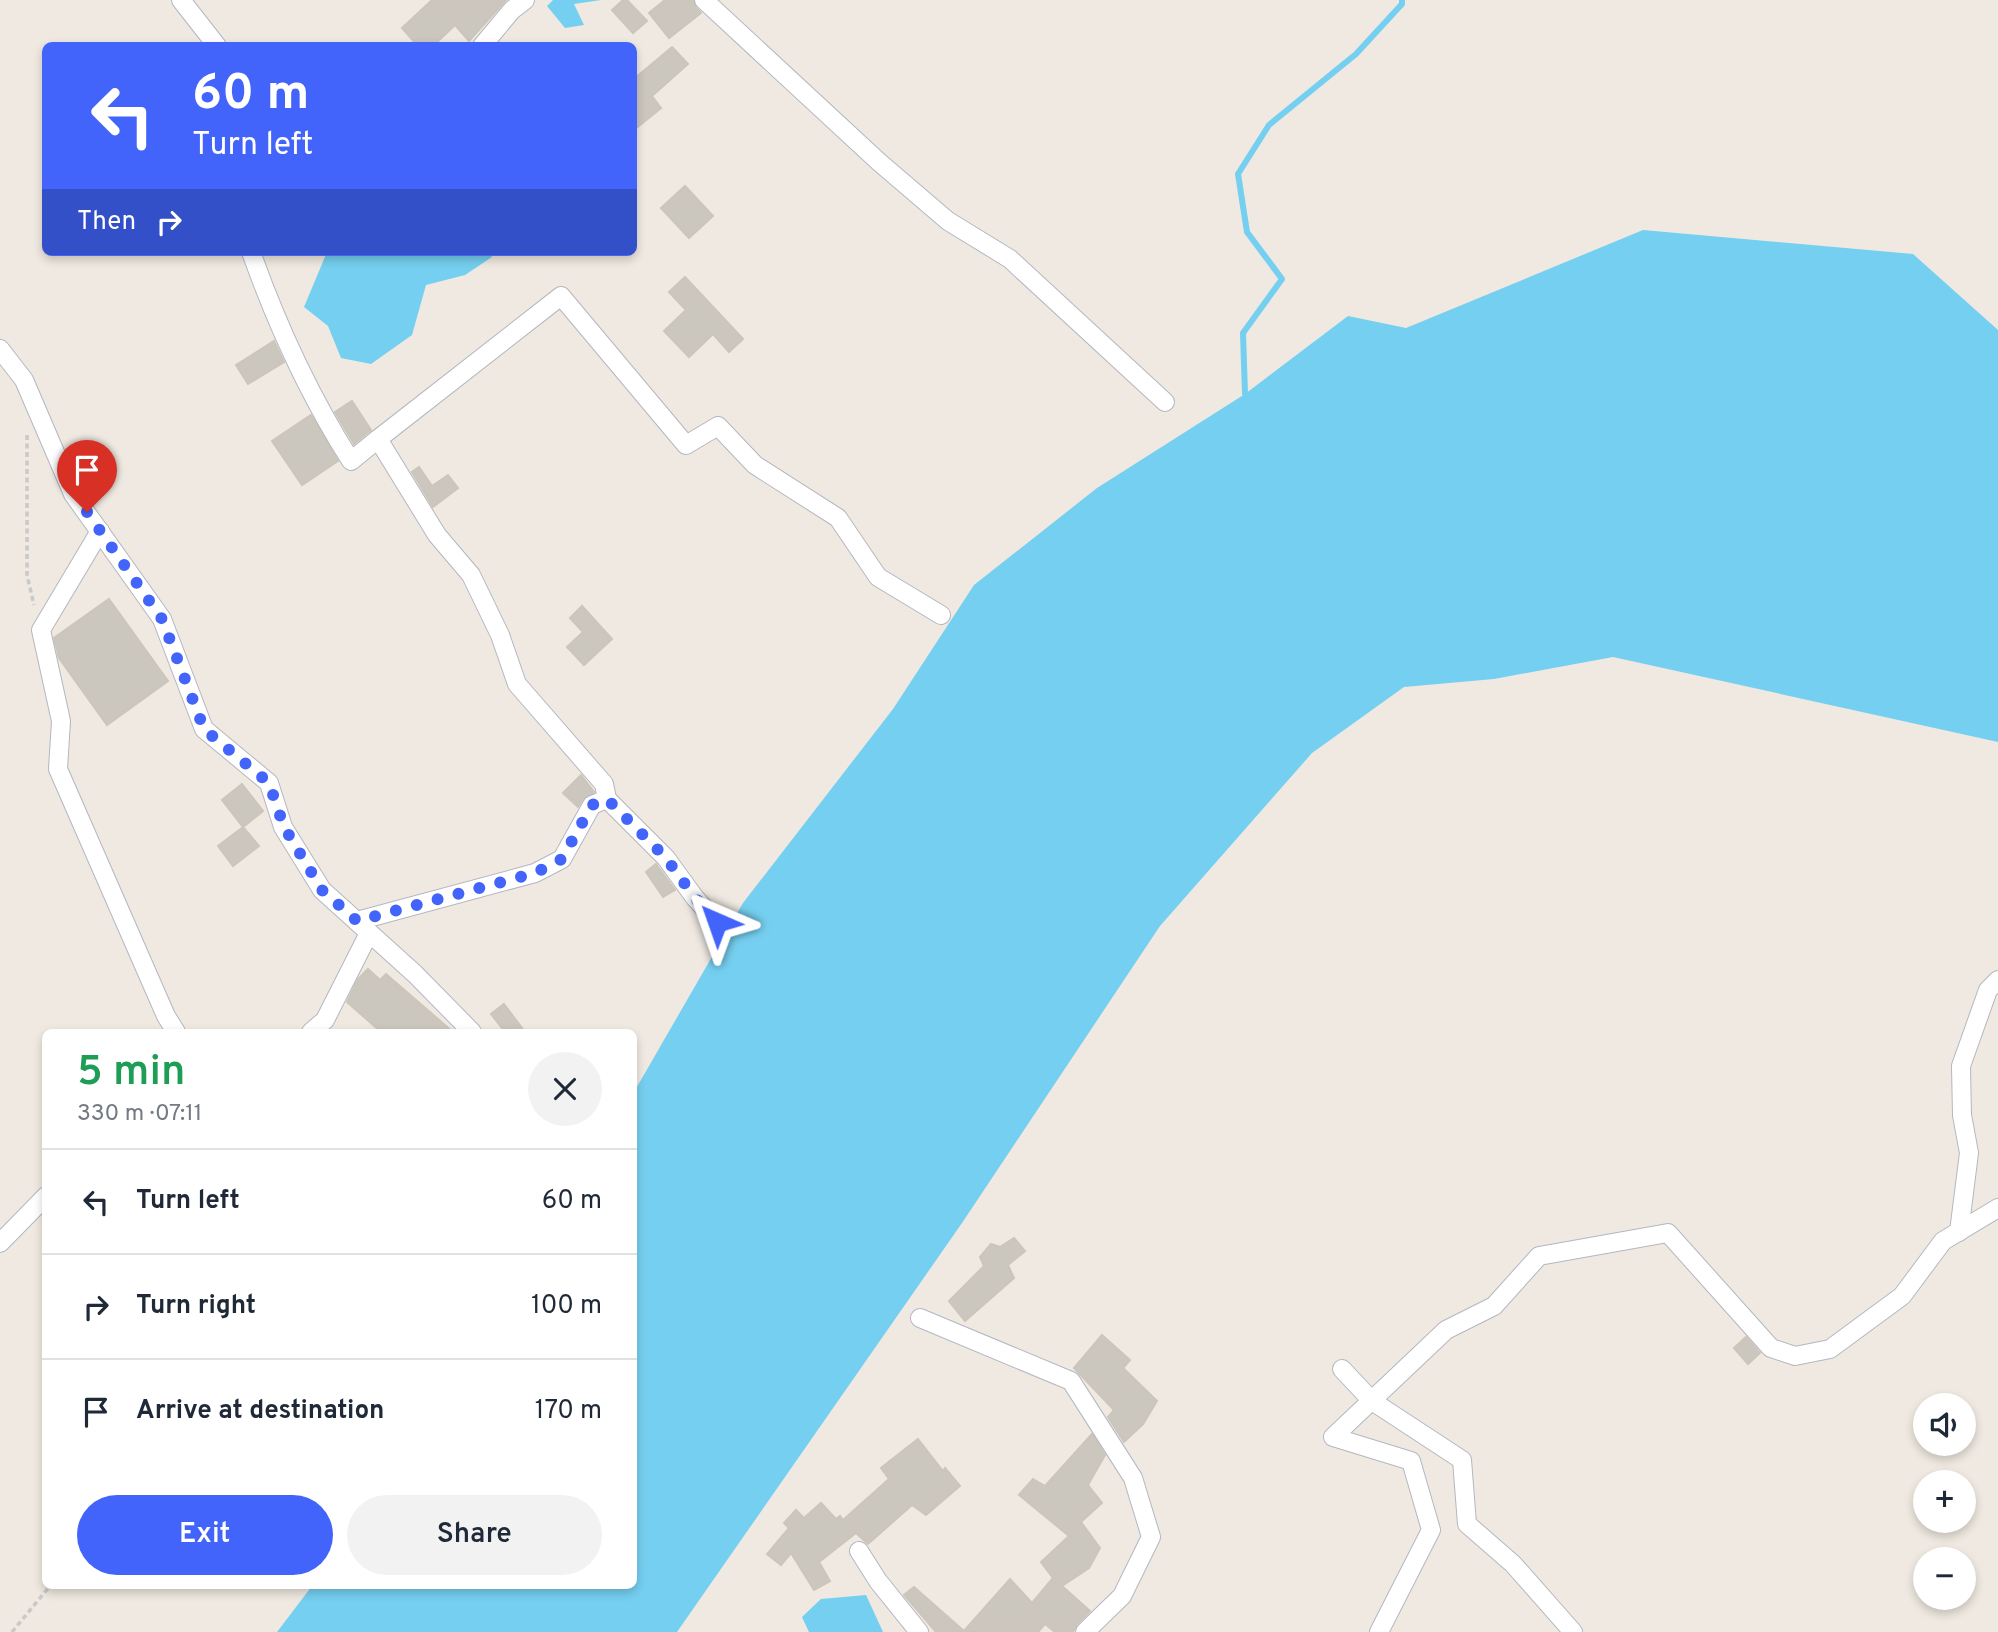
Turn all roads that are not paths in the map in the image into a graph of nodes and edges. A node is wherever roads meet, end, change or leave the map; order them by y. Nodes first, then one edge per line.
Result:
1 (181, 0) edge
2 (525, 0) edge
3 (704, 0) edge
4 (214, 42) edge
5 (485, 42) edge
6 (252, 256) edge
7 (0, 349) edge
8 (1165, 402) dead end
9 (378, 439) junction
10 (100, 531) junction
11 (941, 615) dead end
12 (607, 799) junction
13 (717, 922) dead end
14 (363, 927) junction
15 (1998, 980) edge
16 (174, 1029) edge
17 (314, 1029) edge
18 (469, 1029) edge
19 (42, 1200) edge
20 (1998, 1208) edge
21 (1959, 1232) junction
22 (0, 1243) edge
23 (920, 1318) dead end
24 (1342, 1369) dead end
25 (1372, 1401) junction
26 (859, 1551) dead end
27 (919, 1632) edge
28 (1085, 1632) edge
29 (1379, 1632) edge
30 (1573, 1632) edge

1 - 4 street
2 - 5 street
3 - 8 street
6 - 9 street
7 - 10 street
9 - 11 street
9 - 12 street
10 - 14 street
10 - 16 street
12 - 13 street
12 - 14 street
14 - 17 street
14 - 18 street
15 - 21 street
19 - 22 street
20 - 21 street
21 - 25 street
23 - 28 street
24 - 25 street
25 - 29 street
25 - 30 street
26 - 27 street

